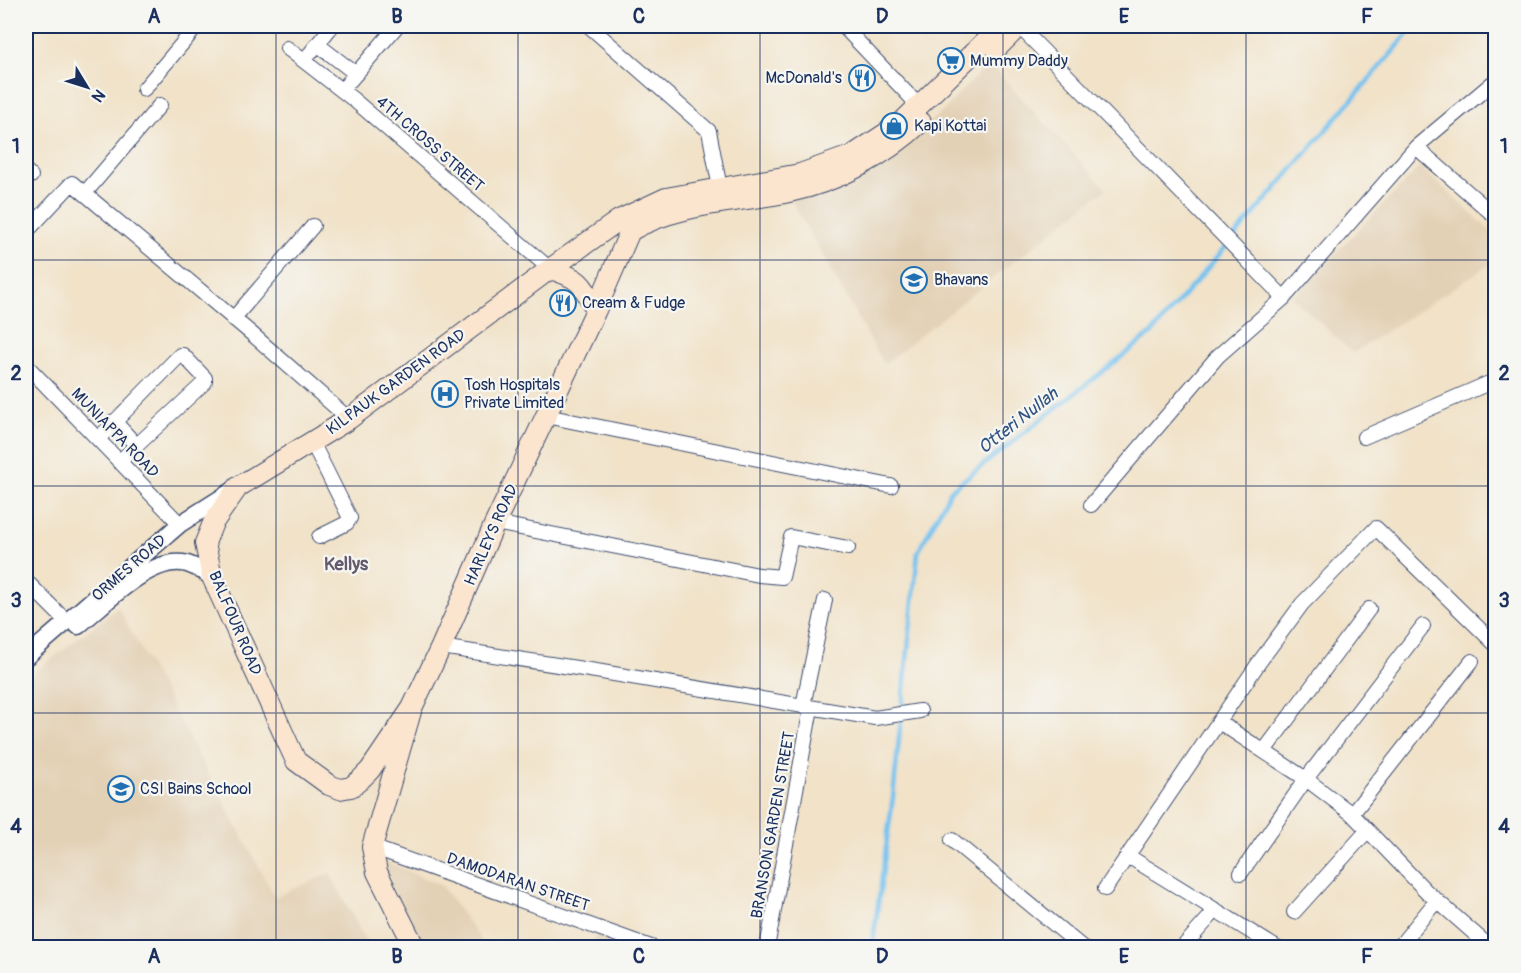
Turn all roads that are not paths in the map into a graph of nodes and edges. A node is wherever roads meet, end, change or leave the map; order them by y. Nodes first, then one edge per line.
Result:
1 (195, 26) edge
2 (332, 26) edge
3 (397, 26) edge
4 (589, 26) edge
5 (843, 26) edge
6 (1001, 26) edge
7 (1019, 26) edge
8 (317, 44) junction
9 (287, 48) dead end
10 (304, 61) junction
11 (356, 74) junction
12 (1496, 80) edge
13 (144, 90) dead end
14 (342, 90) junction
15 (160, 105) dead end
16 (920, 106) junction
17 (1416, 147) junction
18 (720, 188) junction
19 (86, 193) junction
20 (1496, 216) edge
21 (313, 226) dead end
22 (31, 228) dead end
23 (550, 269) junction
24 (1284, 298) junction
25 (596, 310) junction
26 (233, 319) junction
27 (26, 365) edge
28 (1496, 380) edge
29 (546, 416) junction
30 (349, 419) junction
31 (114, 421) junction
32 (1364, 437) dead end
33 (98, 439) junction
34 (312, 442) junction
35 (137, 446) junction
36 (119, 462) junction
37 (891, 486) dead end
38 (238, 487) junction
39 (1091, 505) dead end
40 (495, 523) junction
41 (180, 524) junction
42 (319, 537) dead end
43 (848, 548) dead end
44 (212, 577) junction
45 (26, 581) edge
46 (825, 600) dead end
47 (1369, 609) dead end
48 (66, 621) junction
49 (1423, 626) dead end
50 (1496, 645) edge
51 (441, 647) junction
52 (26, 659) edge
53 (1472, 661) dead end
54 (807, 707) junction
55 (412, 708) junction
56 (920, 711) dead end
57 (1219, 722) junction
58 (1264, 751) junction
59 (1305, 779) junction
60 (1352, 814) junction
61 (1367, 831) junction
62 (952, 840) dead end
63 (372, 848) junction
64 (1128, 856) junction
65 (1240, 873) dead end
66 (1106, 889) dead end
67 (1437, 900) junction
68 (1216, 910) junction
69 (1294, 912) dead end
70 (415, 948) edge
71 (654, 948) edge
72 (767, 948) edge
73 (1083, 948) edge
74 (1182, 948) edge
75 (1277, 948) edge
76 (1398, 948) edge
77 (1491, 948) edge

1 - 13 street
2 - 8 street
3 - 11 street
4 - 18 street
5 - 16 street
6 - 16 main road, KILPAUK GARDEN ROAD
7 - 24 street
7 - 25 main road, HARLEYS ROAD
8 - 10 street
8 - 11 street
9 - 10 street, 4TH CROSS STREET
10 - 14 street, 4TH CROSS STREET
11 - 14 street
12 - 17 street
14 - 23 street, 4TH CROSS STREET
15 - 19 street
16 - 18 main road, KILPAUK GARDEN ROAD
17 - 20 street
17 - 24 street
18 - 23 main road, KILPAUK GARDEN ROAD
19 - 22 street
19 - 26 street
21 - 26 street
23 - 25 main road
23 - 30 main road, KILPAUK GARDEN ROAD
24 - 39 street
25 - 29 main road, HARLEYS ROAD
26 - 30 street
27 - 33 street, MUNIAPPA ROAD
28 - 32 street
29 - 37 street
29 - 40 main road, HARLEYS ROAD
30 - 34 main road, KILPAUK GARDEN ROAD
31 - 33 street
31 - 35 street
31 - 35 street
33 - 36 street, MUNIAPPA ROAD
34 - 38 main road, KILPAUK GARDEN ROAD
34 - 42 street
35 - 36 street
36 - 41 street, MUNIAPPA ROAD
38 - 41 street, ORMES ROAD
38 - 44 main road, BALFOUR ROAD
40 - 43 street
40 - 51 main road, HARLEYS ROAD
41 - 48 street, ORMES ROAD
44 - 52 street, ORMES ROAD
44 - 55 main road, BALFOUR ROAD
45 - 48 street
46 - 54 street, BRANSON GARDEN STREET
47 - 58 street
48 - 52 street, ORMES ROAD
49 - 59 street
50 - 57 street
51 - 54 street
51 - 55 main road, HARLEYS ROAD
53 - 60 street
54 - 56 street
54 - 72 street, BRANSON GARDEN STREET
55 - 63 main road, HARLEYS ROAD
57 - 58 street
57 - 64 street
58 - 59 street
59 - 60 street
59 - 65 street
60 - 61 street
61 - 67 street
61 - 69 street
62 - 73 street
63 - 70 main road
63 - 71 street, DAMODARAN STREET
64 - 66 street
64 - 68 street
67 - 76 street
67 - 77 street
68 - 74 street
68 - 75 street

